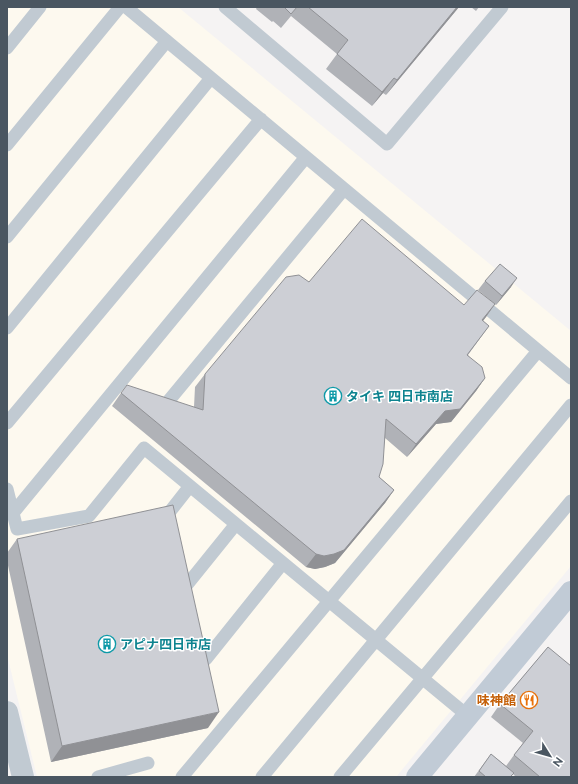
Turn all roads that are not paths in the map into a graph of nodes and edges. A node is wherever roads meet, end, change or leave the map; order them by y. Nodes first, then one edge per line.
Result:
1 (40, 7) edge
2 (120, 7) edge
3 (126, 7) edge
4 (225, 7) edge
5 (502, 7) edge
6 (167, 42) junction
7 (7, 48) edge
8 (211, 78) junction
9 (261, 119) junction
10 (7, 145) edge
11 (306, 157) junction
12 (344, 189) junction
13 (7, 237) edge
14 (7, 328) edge
15 (538, 350) junction
16 (571, 378) edge
17 (166, 404) edge
18 (571, 405) edge
19 (7, 423) edge
20 (190, 486) junction
21 (7, 489) edge
22 (571, 501) edge
23 (13, 513) junction
24 (168, 514) edge
25 (236, 524) junction
26 (283, 563) junction
27 (186, 586) edge
28 (571, 592) edge
29 (329, 601) junction
30 (376, 640) junction
31 (206, 659) edge
32 (422, 679) junction
33 (7, 712) edge
34 (468, 716) junction
35 (148, 763) dead end
36 (23, 777) edge
37 (98, 777) edge
38 (182, 777) edge
39 (262, 777) edge
40 (340, 777) edge
41 (417, 777) edge

1 - 7 lane
2 - 10 lane
3 - 6 lane
4 - 5 lane
6 - 8 lane
6 - 13 lane
8 - 9 lane
8 - 14 lane
9 - 11 lane
9 - 19 lane
11 - 12 lane
11 - 23 lane
12 - 15 lane
12 - 17 lane
15 - 16 lane
15 - 29 lane
18 - 30 lane
20 - 23 lane
20 - 24 lane
20 - 25 lane
21 - 23 lane
22 - 32 lane
25 - 26 lane
25 - 27 lane
26 - 29 lane
26 - 31 lane
28 - 34 street
29 - 30 lane
29 - 38 lane
30 - 32 lane
30 - 39 lane
32 - 34 lane
32 - 40 lane
33 - 36 street
34 - 41 street
35 - 37 lane

